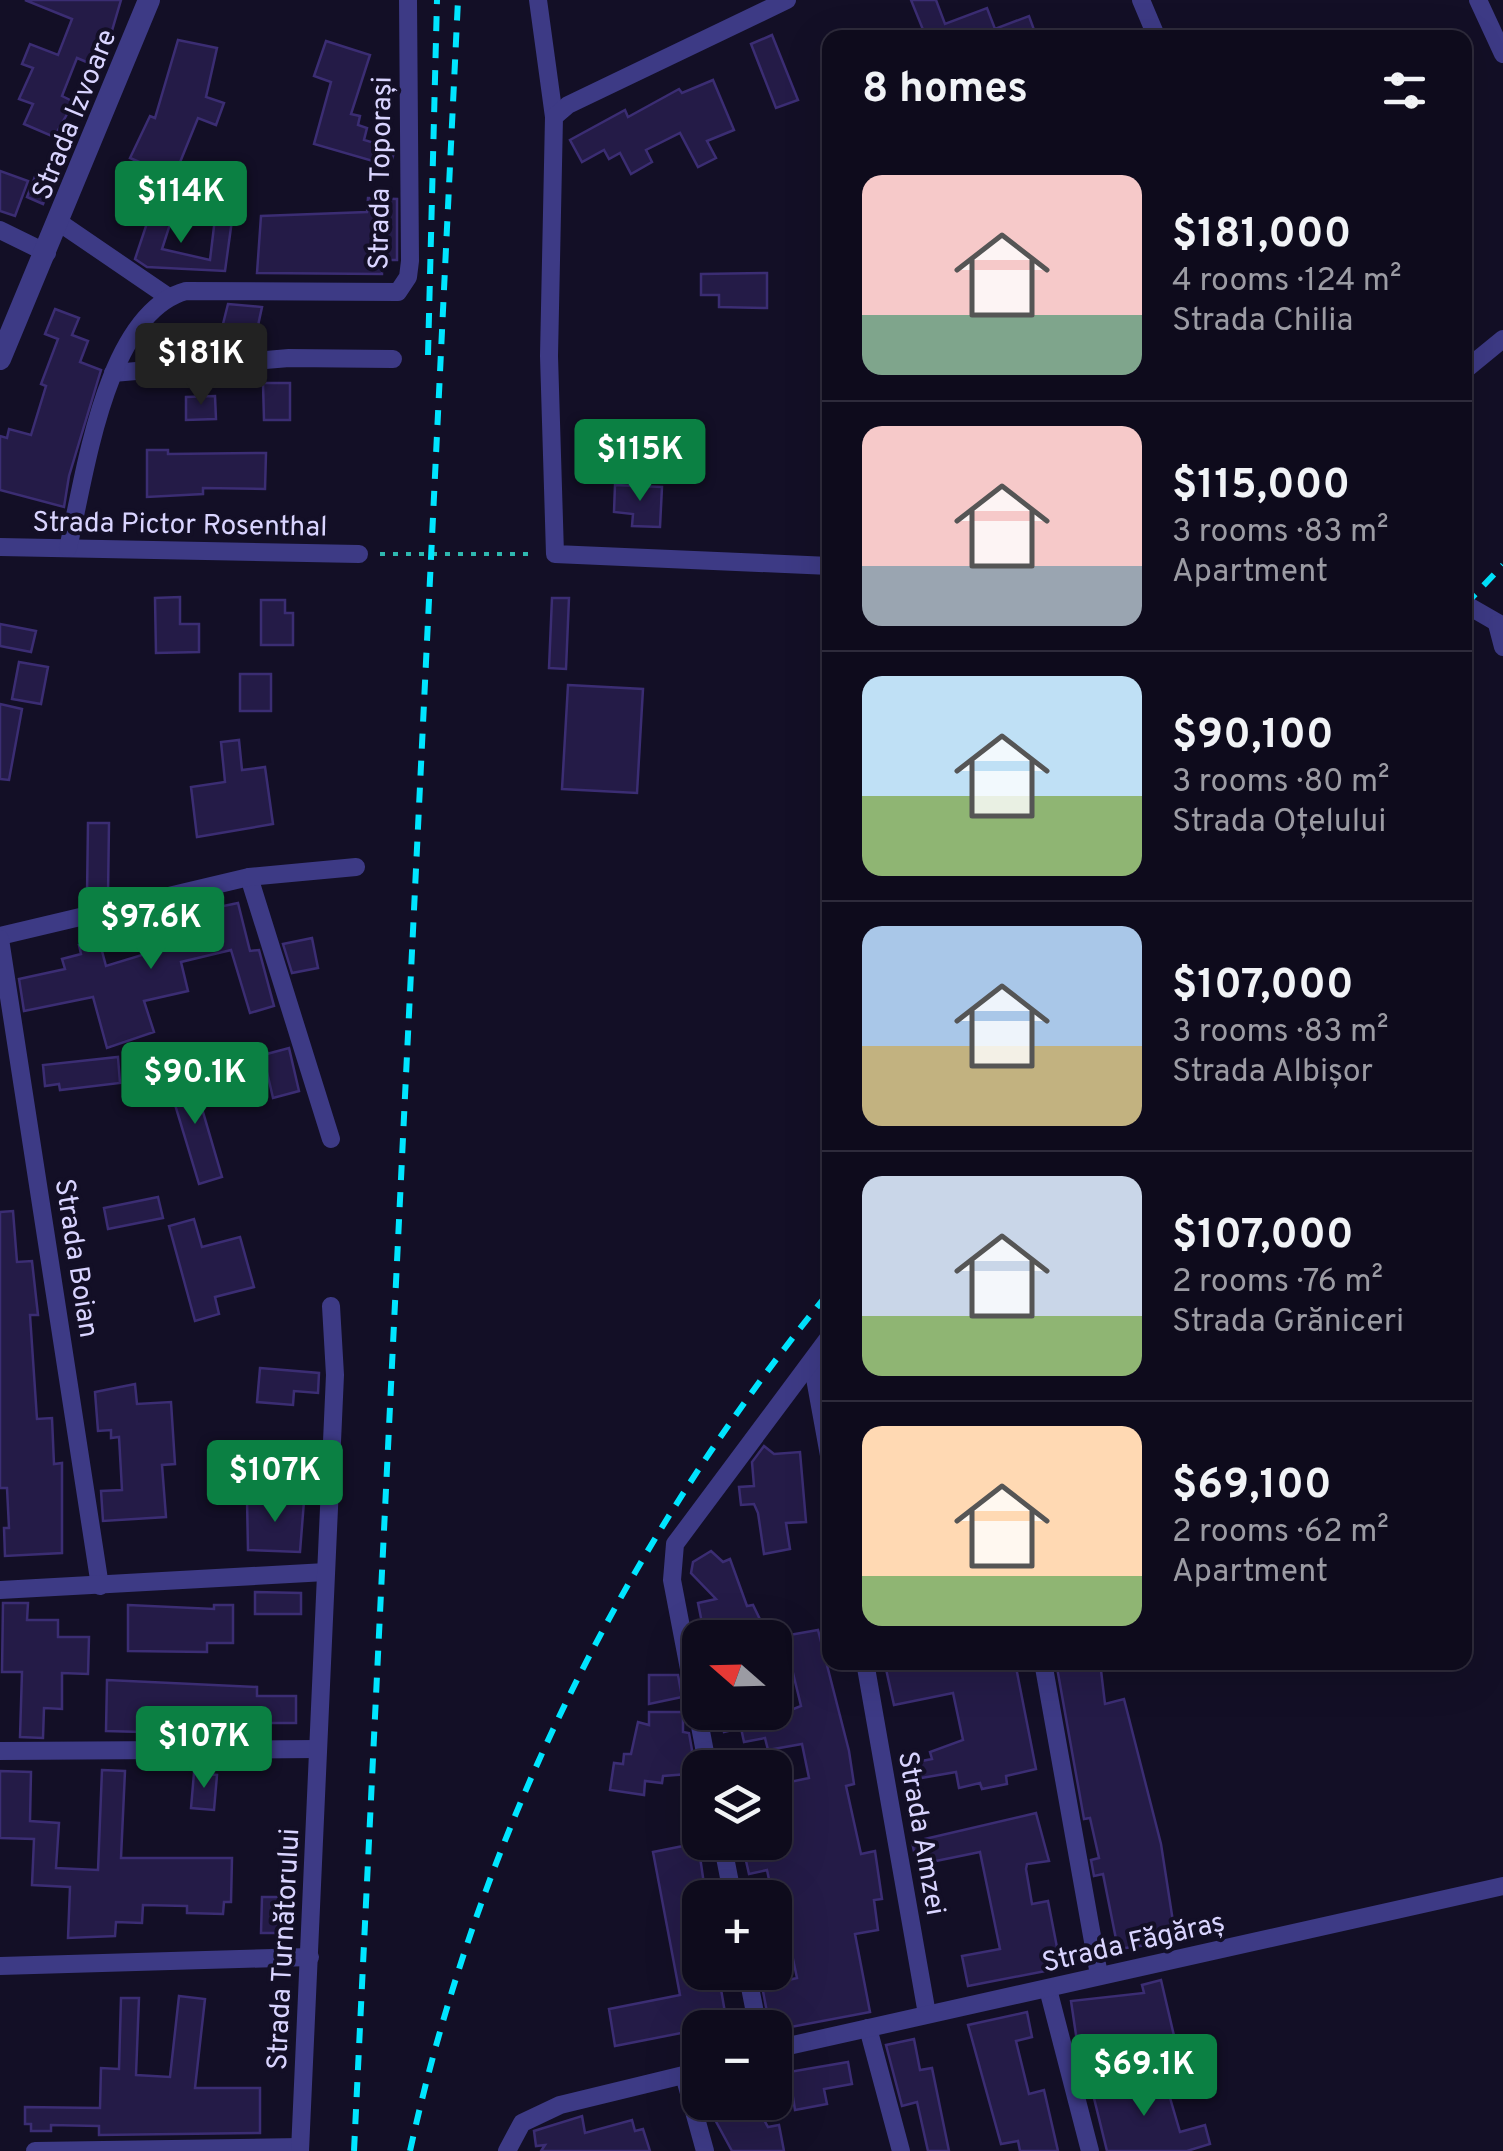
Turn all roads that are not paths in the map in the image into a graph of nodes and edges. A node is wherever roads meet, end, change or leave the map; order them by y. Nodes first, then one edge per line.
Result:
1 (150, 0) edge
2 (408, 0) edge
3 (538, 0) edge
4 (787, 0) edge
5 (1142, 0) edge
6 (1478, 0) edge
7 (1154, 30) edge
8 (1503, 54) edge
9 (554, 117) junction
10 (60, 223) junction
11 (0, 230) edge
12 (47, 253) junction
13 (167, 296) junction
14 (1503, 339) edge
15 (0, 359) edge
16 (393, 359) dead end
17 (1472, 364) edge
18 (113, 373) junction
19 (0, 547) edge
20 (68, 548) junction
21 (359, 554) road end
22 (822, 566) edge
23 (1472, 608) edge
24 (1500, 625) edge
25 (1503, 647) edge
26 (356, 867) dead end
27 (249, 878) junction
28 (0, 937) edge
29 (331, 1140) dead end
30 (331, 1306) dead end
31 (822, 1348) edge
32 (812, 1362) junction
33 (822, 1418) edge
34 (326, 1572) junction
35 (100, 1586) junction
36 (0, 1590) edge
37 (867, 1670) edge
38 (1044, 1670) edge
39 (318, 1749) junction
40 (705, 1750) edge
41 (0, 1751) edge
42 (1503, 1886) edge
43 (310, 1957) junction
44 (0, 1966) edge
45 (1099, 1975) junction
46 (1048, 1989) junction
47 (927, 2014) junction
48 (868, 2028) junction
49 (792, 2046) edge
50 (682, 2075) edge
51 (700, 2120) edge
52 (300, 2149) edge
53 (34, 2151) edge
54 (507, 2151) edge
55 (705, 2151) edge
56 (901, 2151) edge
57 (1090, 2151) edge

1 - 10 street, Strada Izvoare
2 - 13 street, Strada Toporași
3 - 9 street
4 - 9 street
5 - 7 street
6 - 8 street
9 - 22 street
10 - 12 street, Strada Izvoare
10 - 13 street
11 - 12 street
12 - 15 street, Strada Izvoare
13 - 18 street
14 - 17 street
16 - 18 street
18 - 20 street
19 - 20 street, Strada Pictor Rosenthal
20 - 21 street, Strada Pictor Rosenthal
23 - 24 street
24 - 25 street
26 - 27 street
27 - 28 street
27 - 29 street
28 - 35 street, Strada Boian
30 - 34 street, Strada Turnătorului
31 - 32 street
32 - 33 street
32 - 40 street
34 - 35 street
34 - 39 street, Strada Turnătorului
35 - 36 street
37 - 47 street, Strada Amzei
38 - 45 street
39 - 41 street
39 - 43 street, Strada Turnătorului
42 - 45 street, Strada Făgăraș
43 - 44 street
43 - 52 street, Strada Turnătorului
45 - 46 street, Strada Făgăraș
46 - 47 street, Strada Făgăraș
46 - 57 street
47 - 48 street, Strada Făgăraș
48 - 49 street, Strada Făgăraș
48 - 56 street
50 - 54 street
51 - 55 street
52 - 53 street

